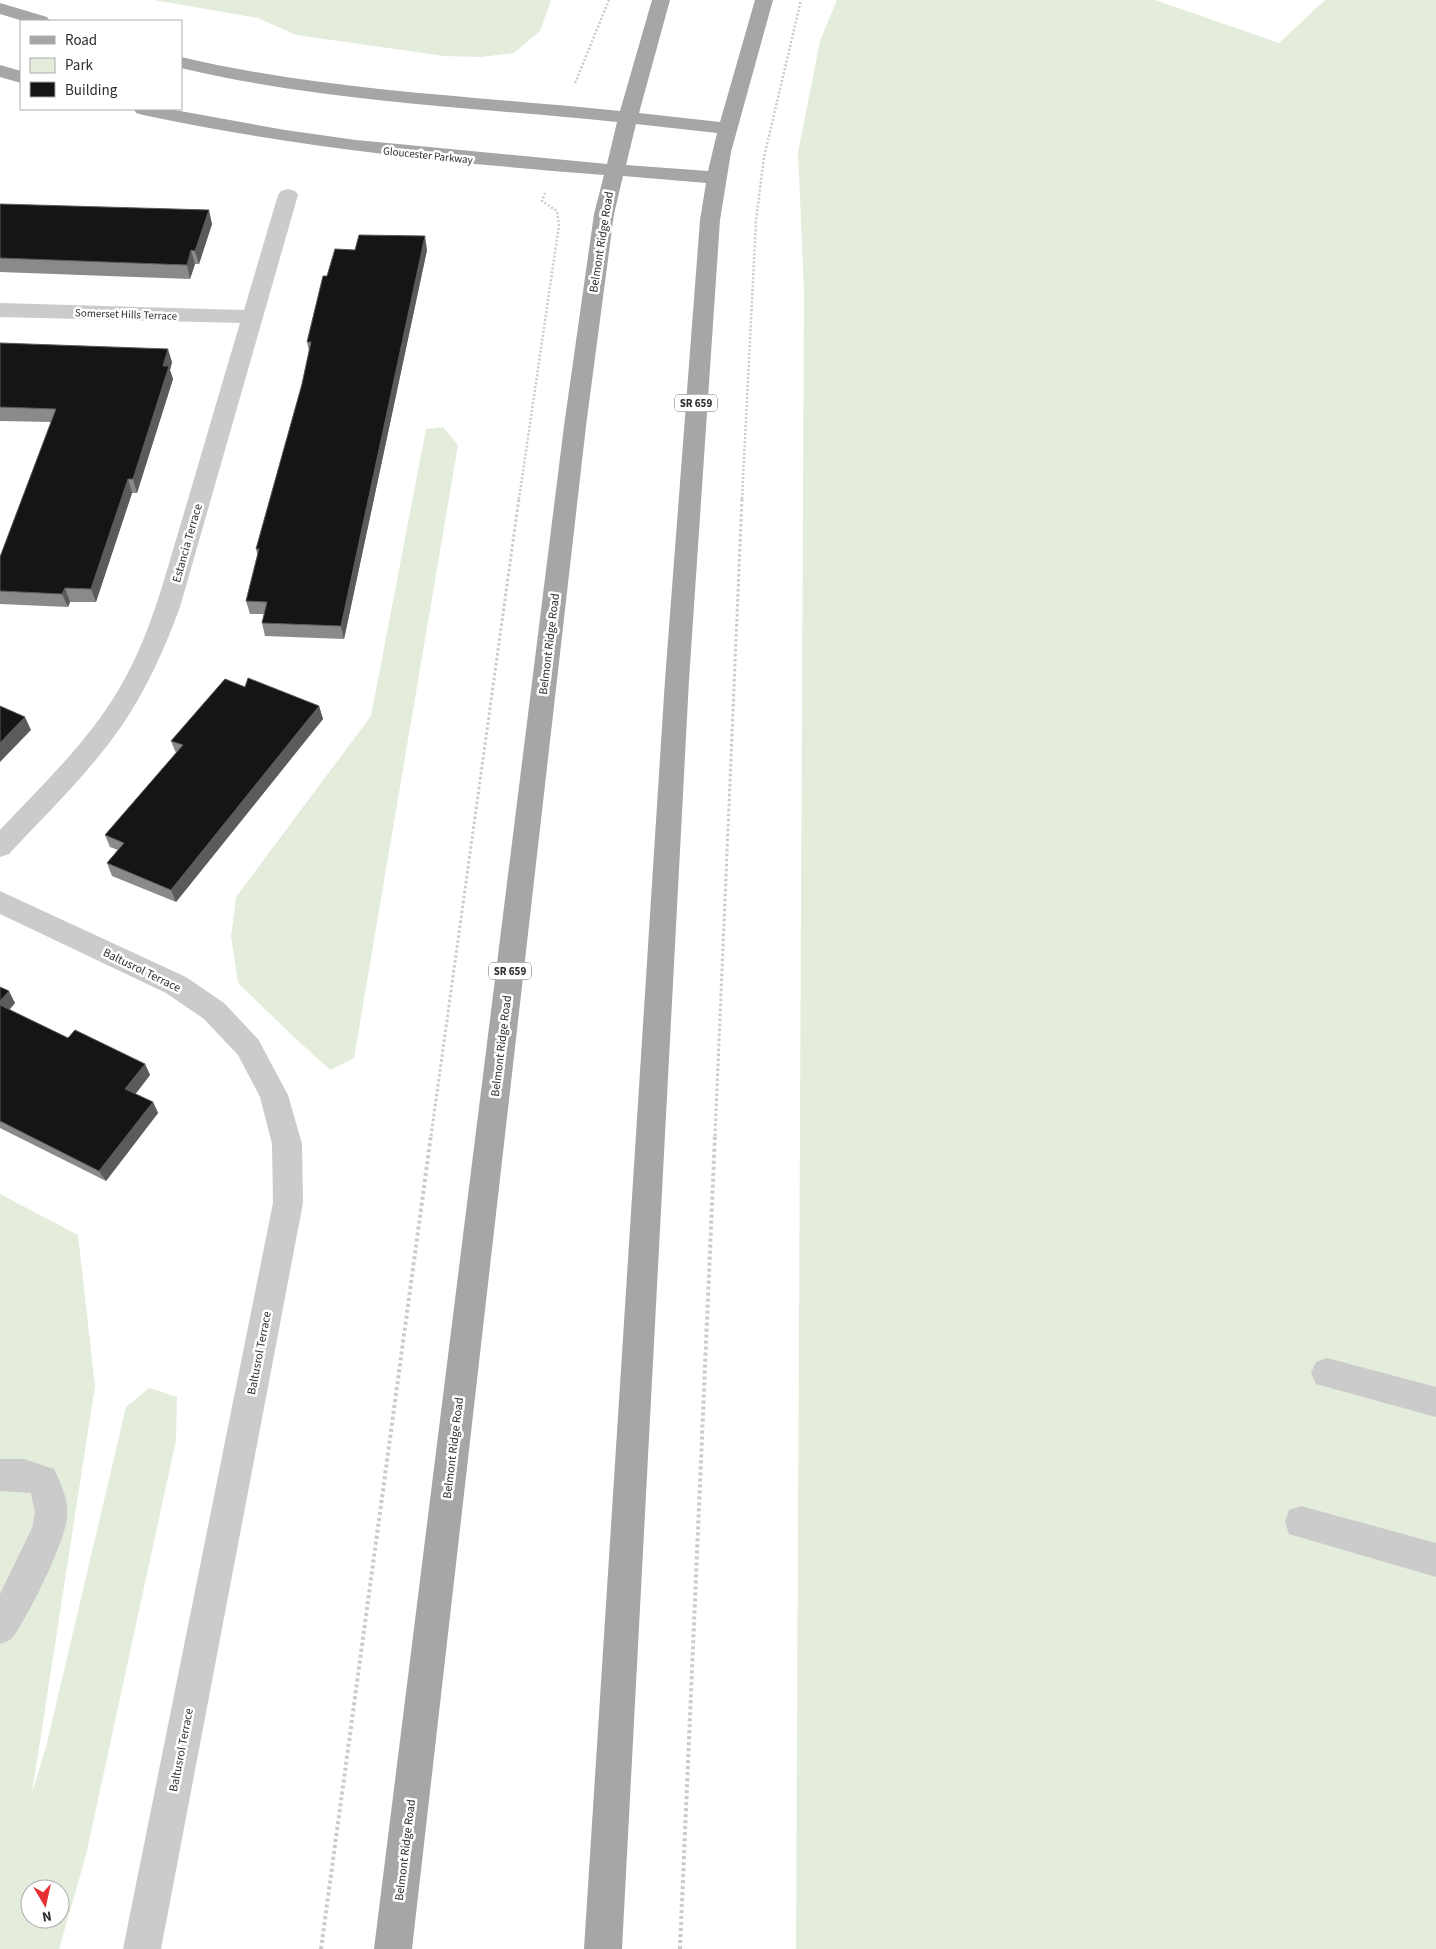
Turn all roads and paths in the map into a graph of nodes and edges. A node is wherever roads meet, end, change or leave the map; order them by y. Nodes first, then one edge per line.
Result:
1 (609, 0) edge
2 (661, 0) edge
3 (764, 0) edge
4 (801, 0) edge
5 (0, 8) edge
6 (38, 20) edge
7 (182, 62) edge
8 (0, 71) edge
9 (20, 77) edge
10 (148, 110) edge
11 (569, 112) junction
12 (628, 117) junction
13 (728, 129) junction
14 (555, 165) junction
15 (614, 169) junction
16 (716, 178) junction
17 (288, 195) dead end
18 (0, 310) edge
19 (252, 318) junction
20 (0, 847) edge
21 (0, 902) edge
22 (1326, 1373) dead end
23 (1436, 1402) edge
24 (0, 1475) edge
25 (1301, 1522) dead end
26 (1436, 1560) edge
27 (0, 1627) edge
28 (142, 1949) edge
29 (321, 1949) edge
30 (393, 1949) edge
31 (603, 1949) edge
32 (680, 1949) edge

1 - 11 path
2 - 12 main road, Belmont Ridge Road / SR 659
3 - 13 main road, SR 659
4 - 32 path
5 - 6 main road
7 - 11 main road
8 - 9 main road
10 - 14 main road, Gloucester Parkway
11 - 12 main road
12 - 13 main road
12 - 15 main road, Belmont Ridge Road / SR 659
13 - 16 main road, SR 659
14 - 15 main road, Gloucester Parkway
14 - 29 path
15 - 16 main road, Gloucester Parkway
15 - 30 main road, Belmont Ridge Road / SR 659
16 - 31 main road, SR 659
17 - 19 street, Estancia Terrace
18 - 19 street, Somerset Hills Terrace
19 - 20 street, Estancia Terrace
21 - 28 street, Baltusrol Terrace
22 - 23 street
24 - 27 street
25 - 26 street

